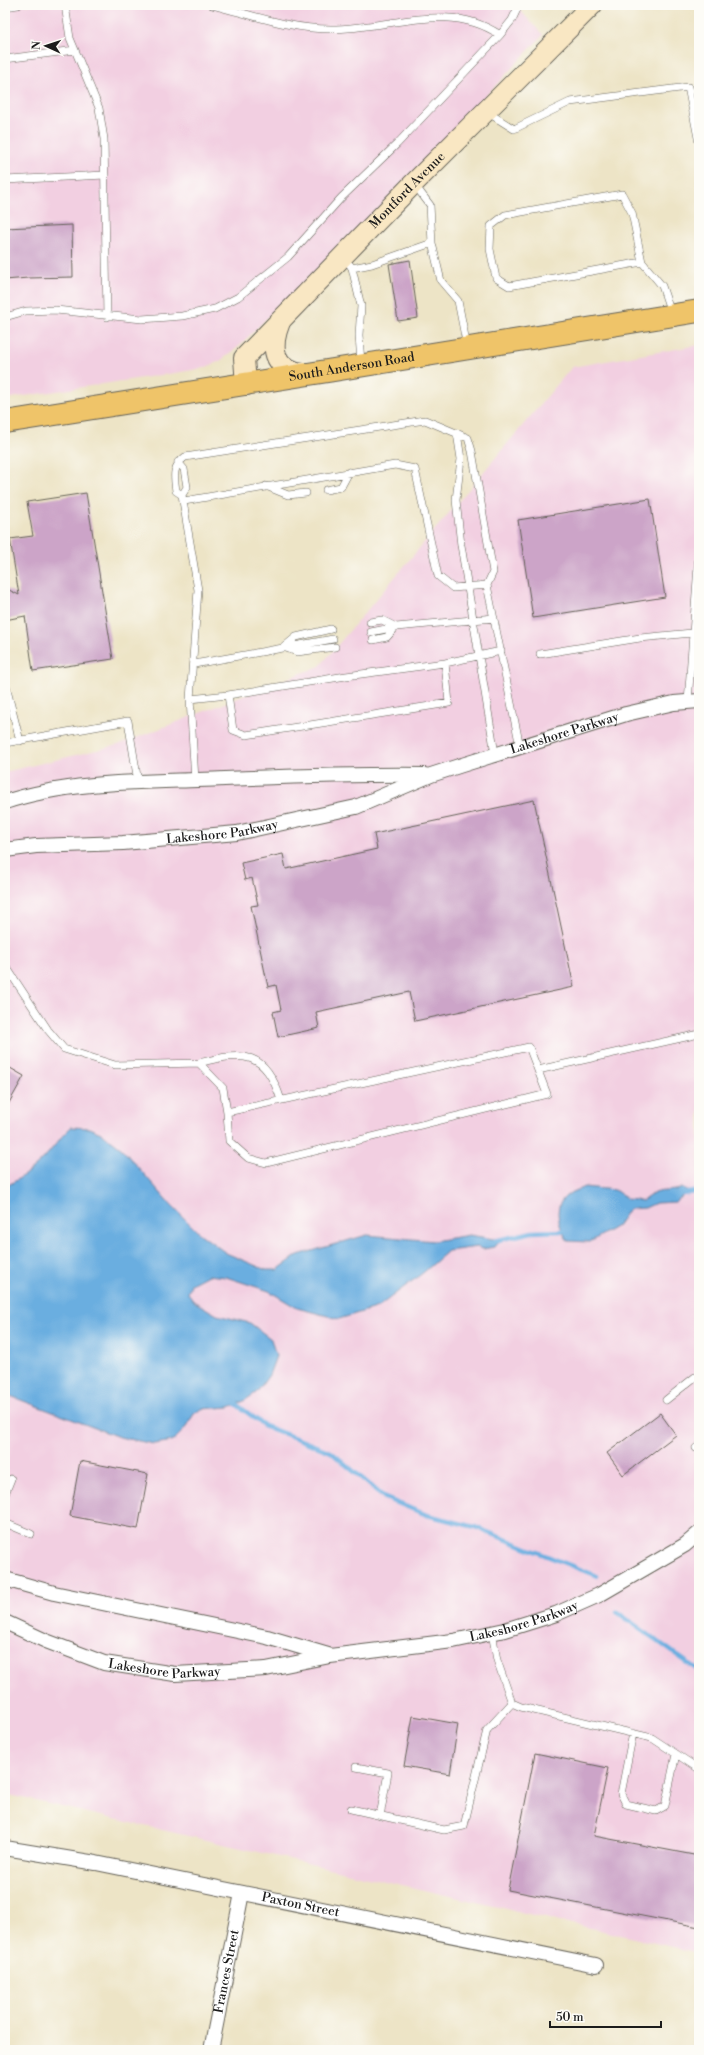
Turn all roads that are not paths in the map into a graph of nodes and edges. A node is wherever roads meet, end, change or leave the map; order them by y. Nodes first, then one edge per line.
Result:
1 (18, 5) edge
2 (65, 5) edge
3 (212, 5) edge
4 (519, 5) edge
5 (592, 5) edge
6 (5, 7) edge
7 (424, 10) dead end
8 (471, 15) dead end
9 (500, 35) junction
10 (75, 50) junction
11 (5, 59) edge
12 (487, 112) junction
13 (699, 143) edge
14 (105, 175) junction
15 (5, 180) edge
16 (413, 184) junction
17 (432, 243) junction
18 (347, 262) junction
19 (642, 262) junction
20 (699, 311) edge
21 (672, 315) junction
22 (5, 317) edge
23 (107, 317) junction
24 (281, 321) junction
25 (467, 347) junction
26 (361, 365) junction
27 (304, 375) junction
28 (246, 385) junction
29 (5, 422) edge
30 (457, 433) junction
31 (178, 462) junction
32 (349, 472) junction
33 (266, 486) junction
34 (326, 490) dead end
35 (306, 493) dead end
36 (183, 498) junction
37 (699, 552) edge
38 (487, 585) junction
39 (468, 586) junction
40 (494, 618) junction
41 (474, 621) junction
42 (370, 622) dead end
43 (396, 627) junction
44 (331, 630) dead end
45 (371, 632) dead end
46 (692, 633) junction
47 (373, 640) dead end
48 (334, 643) dead end
49 (284, 648) junction
50 (501, 650) junction
51 (479, 654) junction
52 (540, 654) dead end
53 (445, 663) junction
54 (194, 664) junction
55 (5, 682) edge
56 (228, 695) junction
57 (190, 699) junction
58 (694, 702) edge
59 (20, 740) junction
60 (5, 743) edge
61 (520, 747) junction
62 (495, 754) junction
63 (432, 775) junction
64 (195, 780) junction
65 (138, 782) junction
66 (5, 802) edge
67 (5, 850) edge
68 (5, 966) edge
69 (699, 1034) edge
70 (199, 1063) junction
71 (538, 1070) junction
72 (281, 1100) junction
73 (227, 1112) junction
74 (699, 1378) edge
75 (666, 1400) dead end
76 (11, 1479) dead end
77 (5, 1494) edge
78 (5, 1523) edge
79 (699, 1533) edge
80 (31, 1534) dead end
81 (5, 1579) edge
82 (5, 1622) edge
83 (492, 1633) junction
84 (330, 1656) junction
85 (512, 1703) junction
86 (633, 1734) junction
87 (676, 1754) junction
88 (356, 1767) dead end
89 (699, 1769) edge
90 (351, 1809) dead end
91 (380, 1816) junction
92 (5, 1848) edge
93 (242, 1893) junction
94 (596, 1965) dead end
95 (211, 2050) edge

1 - 6 lane
2 - 10 lane
3 - 7 lane
4 - 9 lane
5 - 12 street, Montford Avenue
8 - 9 lane
9 - 23 lane
10 - 11 lane
10 - 14 lane
12 - 13 lane
12 - 16 street, Montford Avenue
14 - 15 lane
14 - 23 lane
16 - 17 lane
16 - 18 street, Montford Avenue
17 - 18 lane
17 - 25 lane
18 - 24 street, Montford Avenue
18 - 26 lane
19 - 19 lane
19 - 21 lane
20 - 21 main road, South Anderson Road
21 - 25 main road, South Anderson Road
22 - 23 lane
24 - 27 street
24 - 28 street, Montford Avenue
25 - 26 main road, South Anderson Road
26 - 27 main road, South Anderson Road
27 - 28 main road, South Anderson Road
28 - 29 main road, South Anderson Road
30 - 31 lane
30 - 38 lane
30 - 39 lane
31 - 36 lane
31 - 36 lane
32 - 33 lane
32 - 34 lane
32 - 39 lane
33 - 35 lane
33 - 36 lane
36 - 54 lane
37 - 46 lane
38 - 39 lane
38 - 40 lane
39 - 41 lane
40 - 41 lane
40 - 50 lane
41 - 43 lane
41 - 51 lane
42 - 43 lane
43 - 45 lane
43 - 47 lane
44 - 49 lane
46 - 52 lane
46 - 58 lane
48 - 49 lane
49 - 54 lane
50 - 51 lane
50 - 61 lane
51 - 53 lane
51 - 62 lane
53 - 56 lane
53 - 56 lane
54 - 57 lane
55 - 59 lane
56 - 57 lane
57 - 64 lane
58 - 61 street, Lakeshore Parkway
59 - 60 lane
59 - 65 lane
61 - 62 street, Lakeshore Parkway
62 - 63 street, Lakeshore Parkway
63 - 64 street, Lakeshore Parkway
63 - 67 street, Lakeshore Parkway
64 - 65 street, Lakeshore Parkway
65 - 66 street, Lakeshore Parkway
68 - 70 lane
69 - 71 lane
70 - 72 lane
70 - 73 lane
71 - 72 lane
71 - 73 lane
72 - 73 lane
74 - 75 lane
76 - 77 lane
78 - 80 lane
79 - 83 street, Lakeshore Parkway
81 - 84 street, Lakeshore Parkway
82 - 84 street, Lakeshore Parkway
83 - 84 street, Lakeshore Parkway
83 - 85 lane
85 - 86 lane
85 - 91 lane
86 - 87 lane
86 - 87 lane
87 - 89 lane
88 - 91 lane
90 - 91 lane
92 - 93 street, Paxton Street
93 - 94 street, Paxton Street
93 - 95 street, Frances Street

